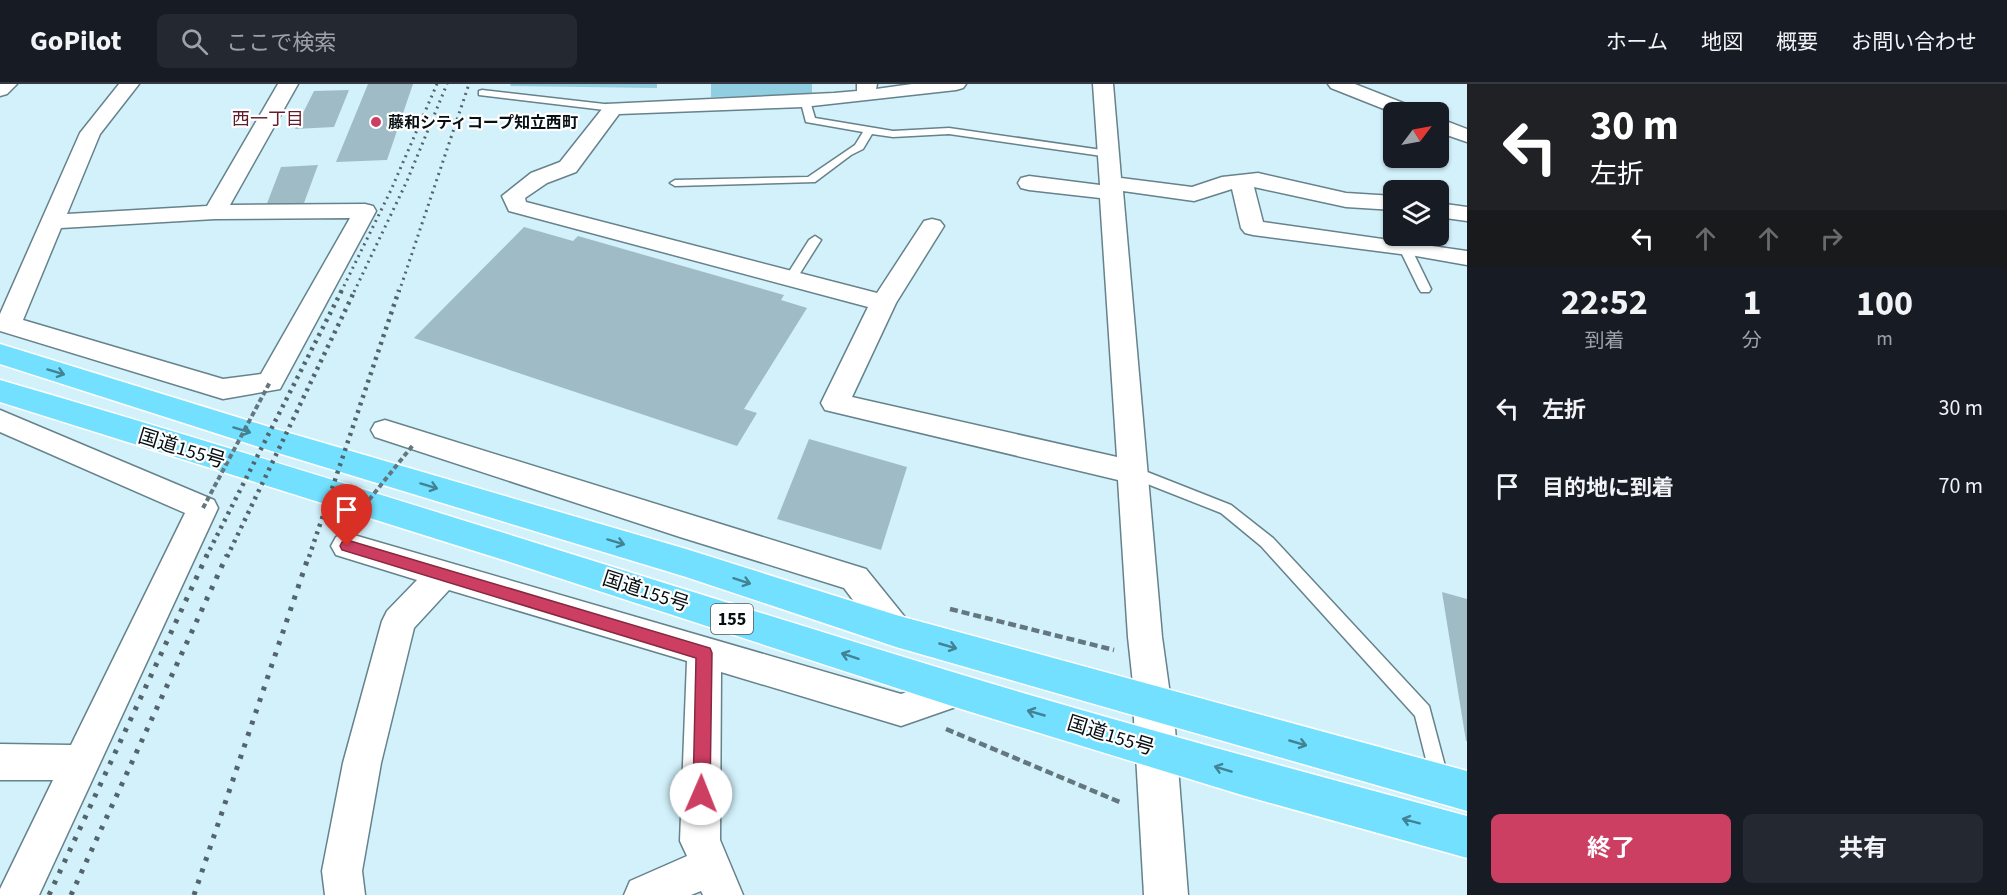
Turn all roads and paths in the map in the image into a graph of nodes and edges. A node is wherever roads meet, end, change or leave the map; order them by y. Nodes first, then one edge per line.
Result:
1 (7, 84) edge
2 (129, 84) edge
3 (288, 84) edge
4 (956, 84) edge
5 (1103, 84) edge
6 (1338, 84) edge
7 (0, 90) edge
8 (866, 90) edge
9 (482, 93) dead end
10 (1384, 102) edge
11 (806, 103) junction
12 (613, 108) junction
13 (1449, 129) edge
14 (869, 130) junction
15 (1467, 136) edge
16 (1109, 154) junction
17 (1241, 181) junction
18 (675, 183) dead end
19 (1029, 183) dead end
20 (1112, 188) junction
21 (1383, 203) edge
22 (215, 212) junction
23 (1449, 212) edge
24 (1467, 214) edge
25 (51, 222) junction
26 (932, 226) dead end
27 (815, 240) dead end
28 (1383, 241) edge
29 (1411, 246) edge
30 (1418, 246) edge
31 (1467, 258) edge
32 (791, 278) junction
33 (1425, 289) dead end
34 (883, 303) junction
35 (4, 323) edge
36 (0, 354) edge
37 (270, 382) junction
38 (0, 391) edge
39 (0, 420) edge
40 (385, 430) dead end
41 (413, 445) dead end
42 (1132, 472) junction
43 (204, 508) junction
44 (346, 539) joint
45 (443, 575) junction
46 (896, 631) junction
47 (704, 653) junction
48 (958, 691) junction
49 (1153, 702) junction
50 (1155, 748) junction
51 (0, 762) edge
52 (81, 762) junction
53 (1454, 787) edge
54 (1467, 837) edge
55 (717, 881) edge
56 (18, 895) edge
57 (345, 895) edge
58 (644, 895) edge
59 (1166, 895) edge

1 - 7 street
2 - 25 street
3 - 22 street
4 - 8 street
5 - 16 street
6 - 10 street
8 - 11 street
9 - 12 lane
11 - 12 street
11 - 14 lane
12 - 32 street
13 - 15 street
14 - 16 lane
14 - 18 lane
16 - 20 street
17 - 20 street
17 - 21 street
17 - 28 street
19 - 20 street
20 - 42 street
22 - 25 street
22 - 37 street
23 - 24 street
25 - 35 street
26 - 34 street
27 - 32 lane
29 - 33 lane
30 - 31 street
32 - 34 street
34 - 42 street
35 - 37 street
36 -> 46 highway, 国道155号 / 155
37 - 43 path, bridge
48 -> 38 highway, 国道155号 / 155
39 - 43 street
40 - 46 street
41 - 44 path, bridge
42 - 49 street
42 - 53 lane
43 - 52 street
44 - 45 street
45 - 47 street
45 - 57 street
46 -> 49 highway, 国道155号 / 155
47 - 48 street
47 - 55 street
50 -> 48 highway, 国道155号 / 155
49 - 50 street
49 -> 53 highway, 国道155号 / 155
54 -> 50 highway, 国道155号 / 155
50 - 59 street
51 - 52 street
52 - 56 street
55 - 58 street

